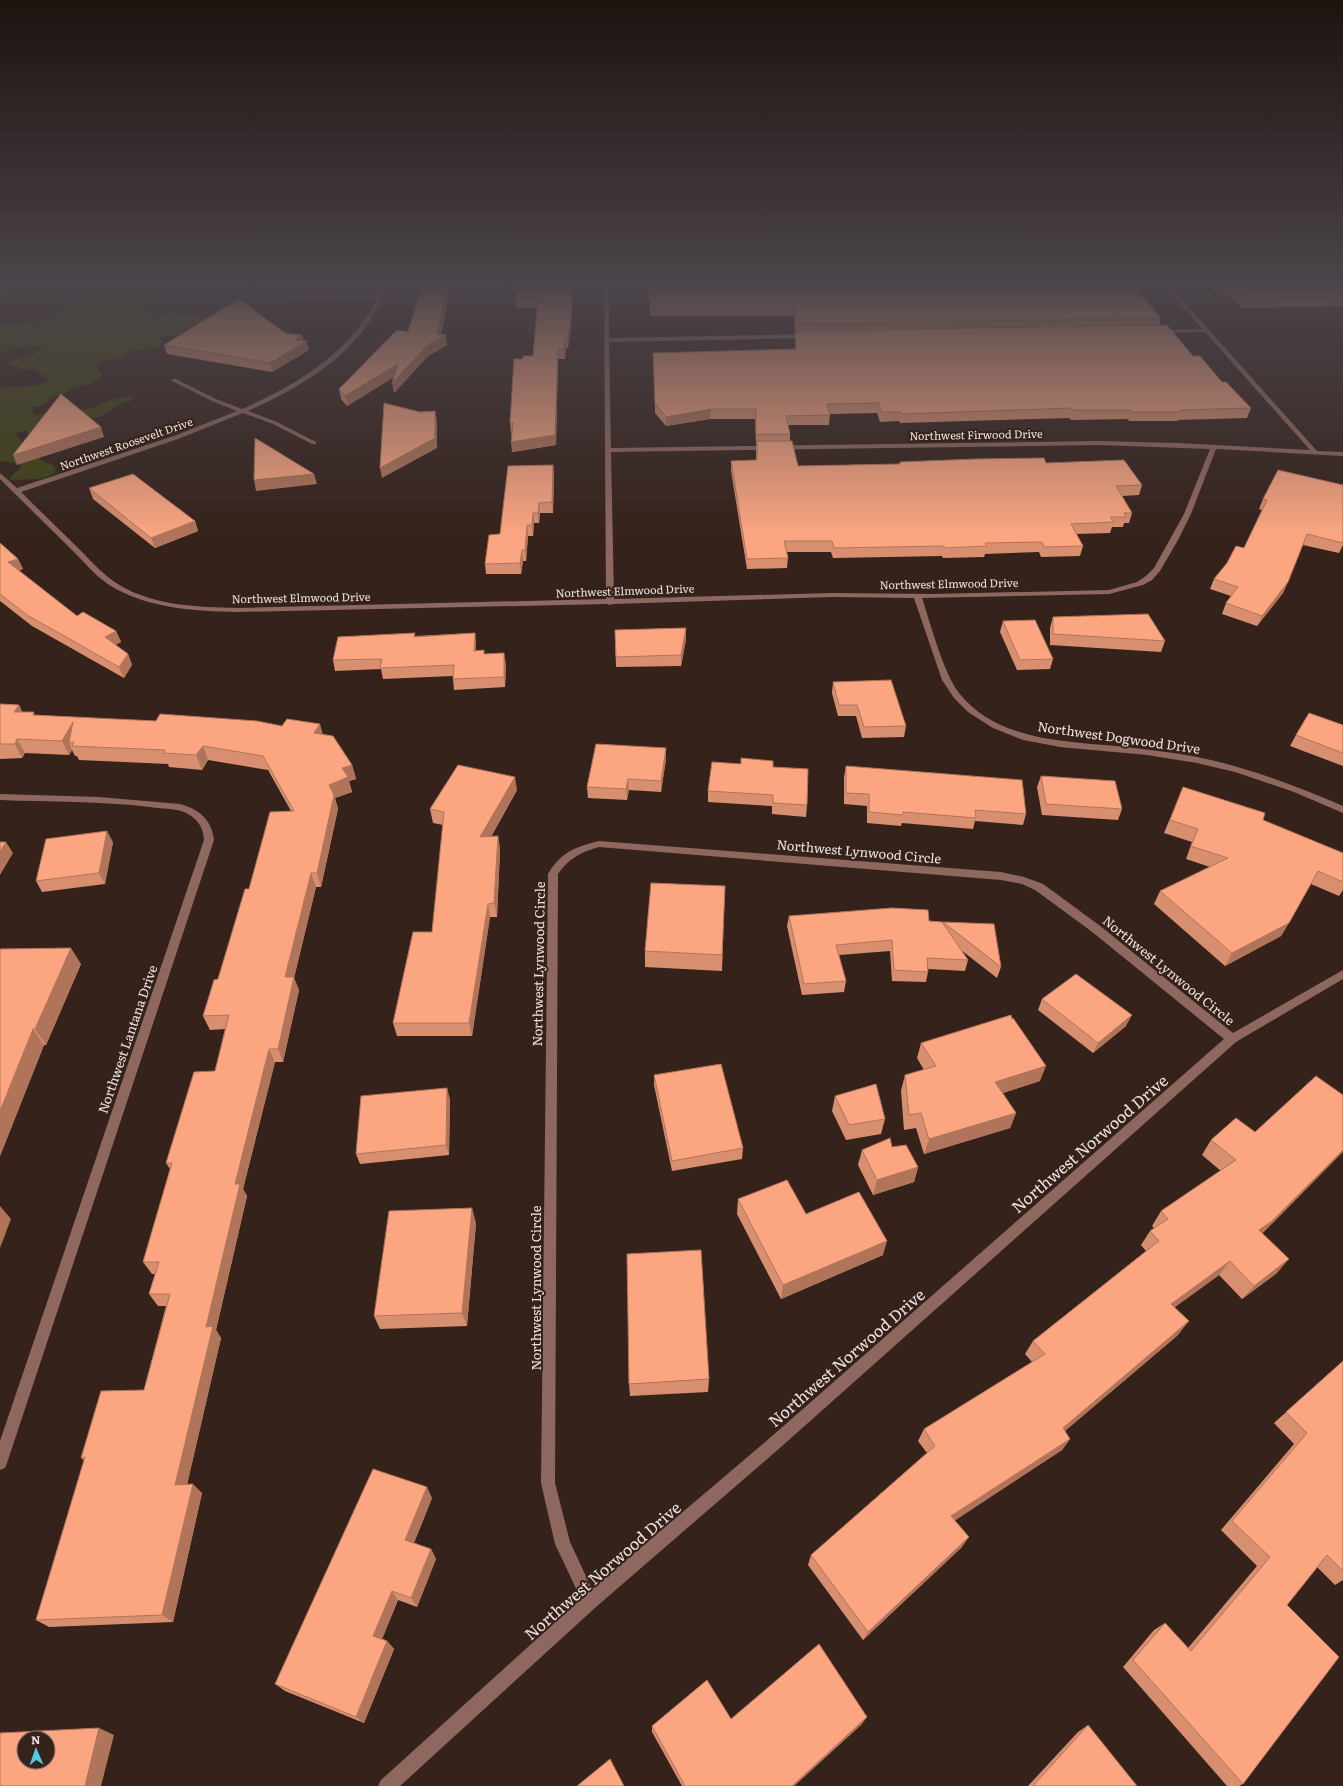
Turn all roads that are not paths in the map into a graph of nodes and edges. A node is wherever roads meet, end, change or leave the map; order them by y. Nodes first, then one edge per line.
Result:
1 (314, 369) edge
2 (607, 369) edge
3 (1241, 369) edge
4 (174, 380) dead end
5 (242, 411) junction
6 (314, 443) dead end
7 (1214, 447) junction
8 (609, 450) junction
9 (1316, 453) junction
10 (1343, 454) edge
11 (0, 475) edge
12 (16, 491) junction
13 (917, 596) junction
14 (610, 603) junction
15 (0, 796) edge
16 (1343, 810) edge
17 (1343, 974) edge
18 (1232, 1039) junction
19 (0, 1463) edge
20 (590, 1601) junction
21 (387, 1786) edge

1 - 5 street, Northwest Roosevelt Drive
2 - 8 street
3 - 9 street
4 - 5 street
5 - 6 street
5 - 12 street, Northwest Roosevelt Drive
7 - 8 street, Northwest Firwood Drive
7 - 9 street, Northwest Firwood Drive
7 - 13 street, Northwest Elmwood Drive
8 - 14 street
9 - 10 street, Northwest Firwood Drive
11 - 12 street, Northwest Elmwood Drive
12 - 14 street, Northwest Elmwood Drive
13 - 14 street, Northwest Elmwood Drive
13 - 16 street, Northwest Dogwood Drive
15 - 19 street, Northwest Lantana Drive
17 - 18 street, Northwest Norwood Drive
18 - 20 street, Northwest Norwood Drive
18 - 20 street, Northwest Lynwood Circle
20 - 21 street, Northwest Norwood Drive

